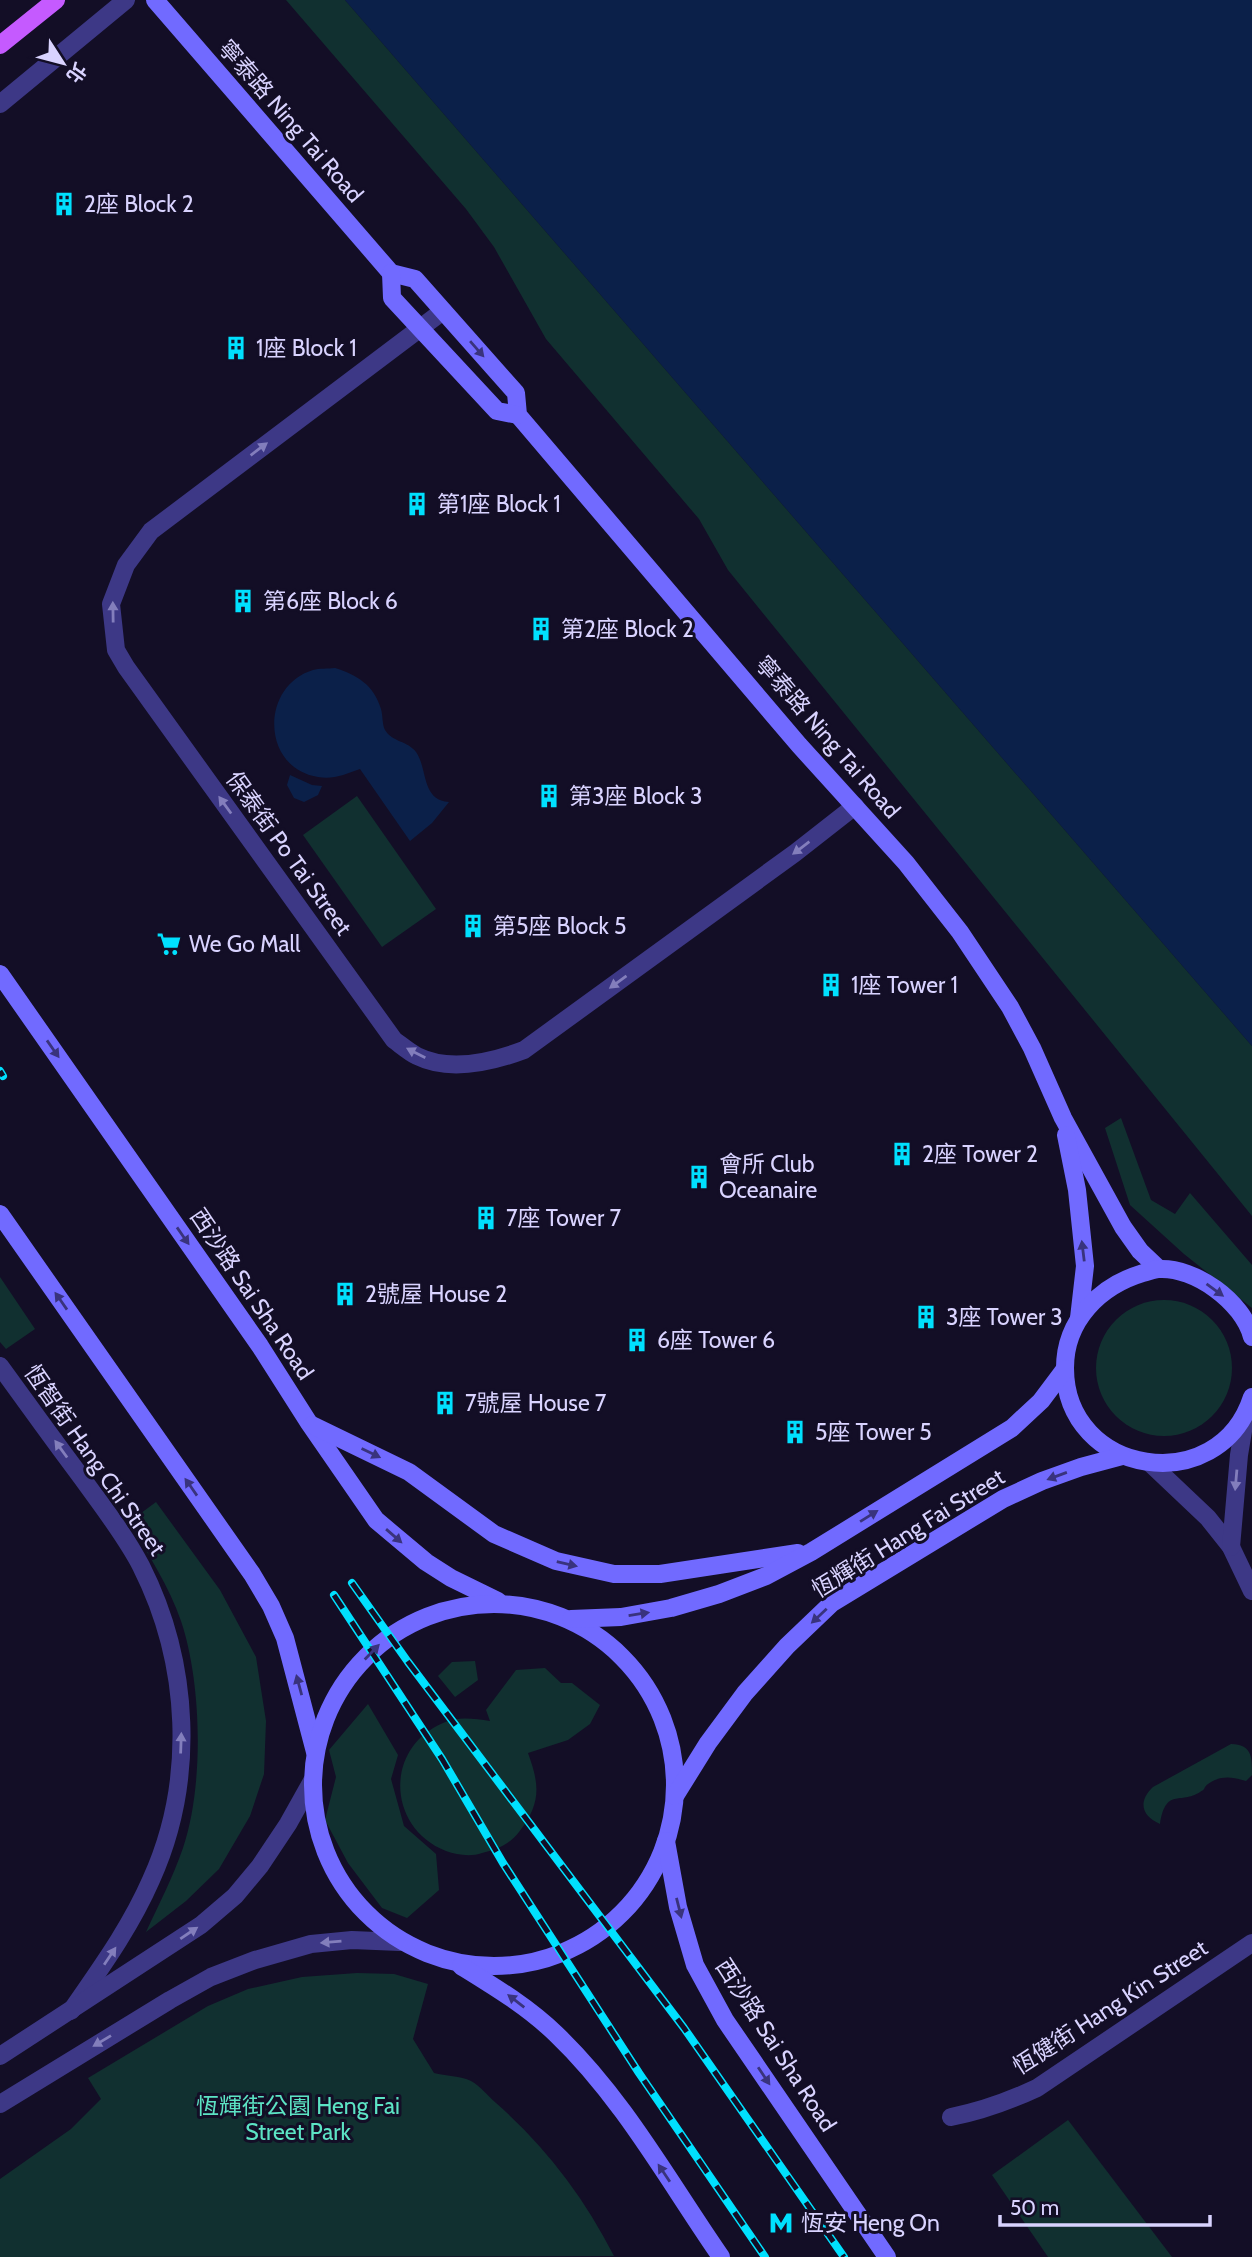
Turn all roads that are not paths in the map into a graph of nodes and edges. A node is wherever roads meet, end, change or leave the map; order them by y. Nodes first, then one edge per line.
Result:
1 (57, 0) edge
2 (126, 0) edge
3 (155, 0) edge
4 (0, 45) edge
5 (0, 104) edge
6 (391, 273) junction
7 (443, 311) junction
8 (420, 328) junction
9 (518, 415) junction
10 (855, 806) junction
11 (0, 974) edge
12 (1063, 1118) junction
13 (0, 1214) edge
14 (1159, 1269) junction
15 (1079, 1318) junction
16 (1252, 1337) edge
17 (0, 1366) edge
18 (1065, 1368) junction
19 (1249, 1405) edge
20 (309, 1423) junction
21 (1122, 1456) junction
22 (1151, 1464) junction
23 (1231, 1547) junction
24 (811, 1552) junction
25 (1252, 1591) edge
26 (501, 1603) junction
27 (571, 1619) junction
28 (315, 1752) junction
29 (312, 1781) junction
30 (675, 1797) junction
31 (666, 1841) junction
32 (400, 1942) junction
33 (1252, 1943) edge
34 (461, 1966) junction
35 (71, 2011) junction
36 (0, 2056) edge
37 (0, 2104) edge
38 (951, 2117) dead end
39 (721, 2257) edge
40 (887, 2257) edge

1 - 4 main road
2 - 5 street
3 - 6 main road, 寧泰路 Ning Tai Road
6 - 7 main road, 寧泰路 Ning Tai Road
6 - 8 main road, 寧泰路 Ning Tai Road
7 - 8 street, 保泰街 Po Tai Street
7 -> 9 main road, 寧泰路 Ning Tai Road
8 - 9 main road, 寧泰路 Ning Tai Road
10 -> 8 street, 保泰街 Po Tai Street
9 - 10 main road, 寧泰路 Ning Tai Road
10 - 12 main road, 寧泰路 Ning Tai Road
11 -> 20 main road, 西沙路 Sai Sha Road
12 - 14 main road, 寧泰路 Ning Tai Road
15 -> 12 main road, 寧泰路 Ning Tai Road
28 -> 13 main road
14 - 15 main road
14 -> 16 main road
15 - 18 main road
35 -> 17 street, 恆智街 Hang Chi Street
18 - 21 main road
24 -> 18 main road, 恆輝街 Hang Fai Street
19 - 22 main road
19 -> 23 street
20 -> 24 main road
20 -> 26 main road, 西沙路 Sai Sha Road
21 - 22 main road
21 -> 30 main road, 恆輝街 Hang Fai Street
22 - 23 street
23 - 25 street
27 -> 24 main road, 恆輝街 Hang Fai Street
26 - 27 main road
28 -> 26 main road
27 - 30 main road
28 - 29 main road
29 - 32 main road
35 -> 29 street
30 - 31 main road
31 - 34 main road
31 -> 40 main road, 西沙路 Sai Sha Road
32 - 34 main road
32 -> 37 street
33 - 38 street, 恆健街 Hang Kin Street
39 -> 34 main road
35 - 36 street

